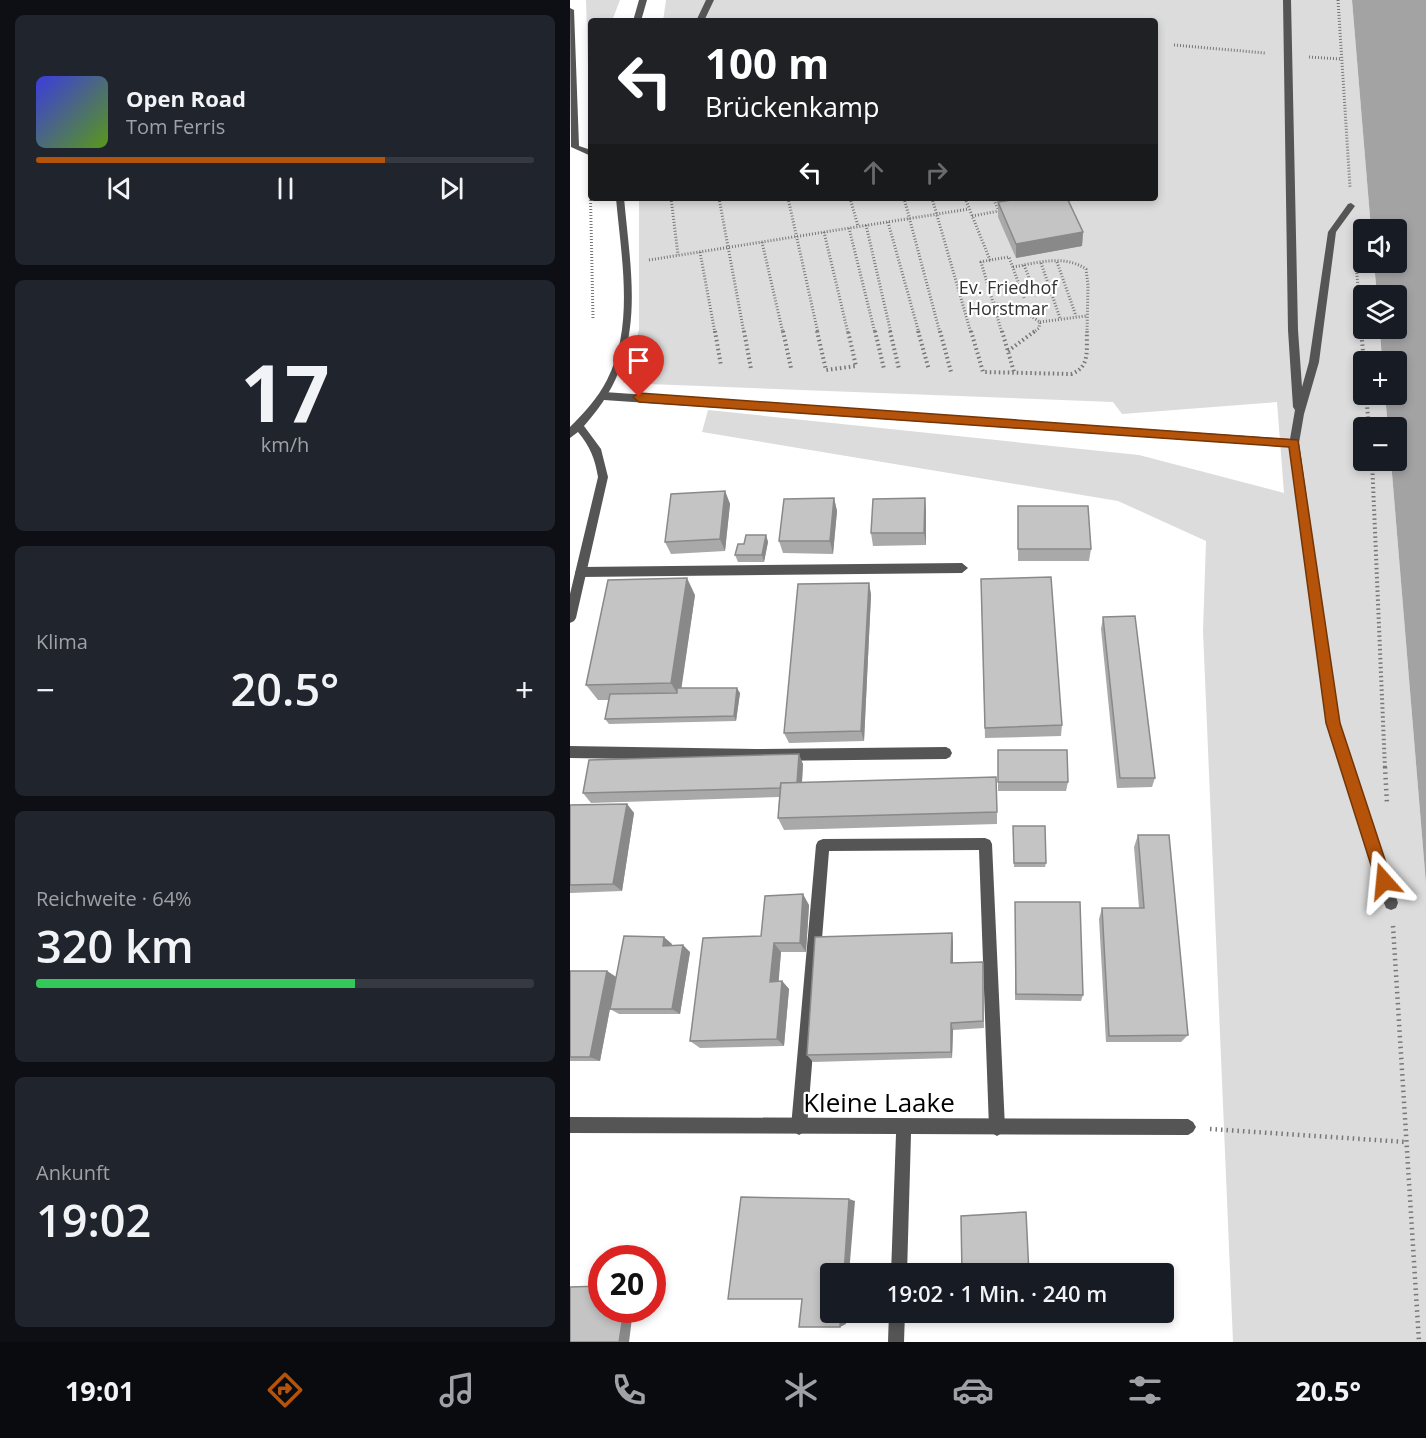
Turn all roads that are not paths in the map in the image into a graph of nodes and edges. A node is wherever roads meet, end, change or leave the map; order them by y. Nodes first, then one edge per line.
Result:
1 (644, 0) edge
2 (710, 0) edge
3 (1287, 0) edge
4 (570, 10) edge
5 (638, 18) edge
6 (701, 18) edge
7 (588, 152) edge
8 (620, 201) edge
9 (1351, 207) dead end
10 (604, 396) junction
11 (1299, 414) junction
12 (574, 430) edge
13 (1294, 443) junction
14 (962, 568) dead end
15 (581, 572) junction
16 (570, 618) edge
17 (570, 752) edge
18 (946, 753) dead end
19 (1391, 903) dead end
20 (570, 1125) edge
21 (799, 1127) junction
22 (1188, 1127) road end
23 (904, 1128) junction
24 (998, 1128) junction
25 (899, 1263) edge
26 (897, 1323) edge
27 (896, 1342) edge

1 - 5 street
2 - 6 street
3 - 11 street
4 - 7 street
8 - 10 street
9 - 11 street
10 - 12 street
10 - 13 street
11 - 13 street
12 - 15 street
13 - 19 street
14 - 15 street
15 - 16 street
17 - 18 street
20 - 21 street, Kleine Laake
21 - 23 street, Kleine Laake
21 - 24 street
22 - 24 street, Kleine Laake
23 - 24 street, Kleine Laake
23 - 25 street
26 - 27 street

